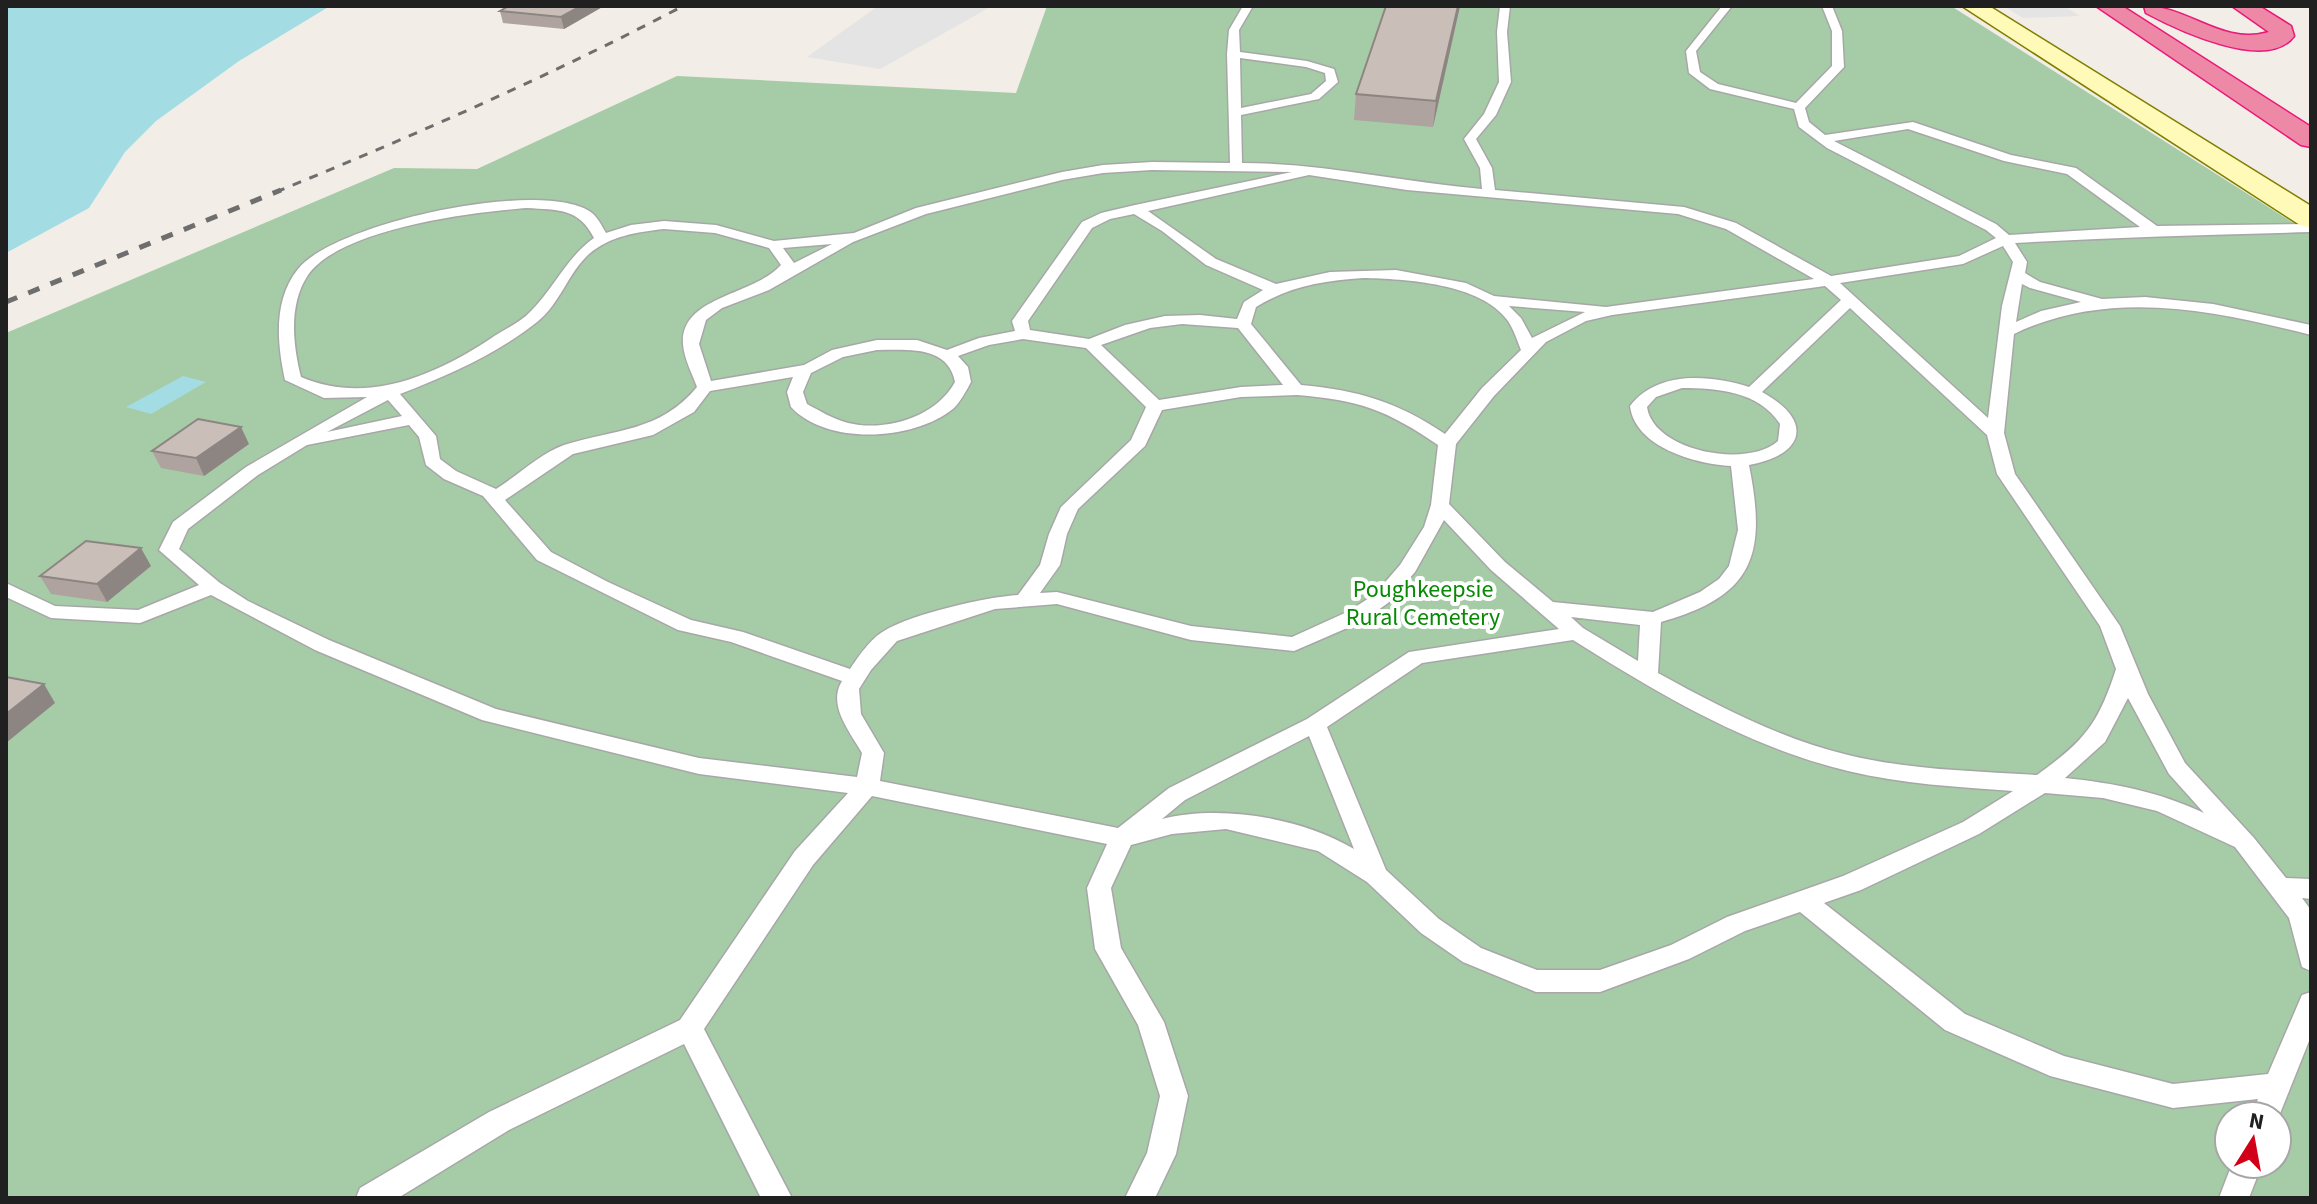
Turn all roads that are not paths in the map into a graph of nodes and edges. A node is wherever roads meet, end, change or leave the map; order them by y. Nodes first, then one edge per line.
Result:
1 (1248, 6) edge
2 (1505, 6) edge
3 (1727, 6) edge
4 (1827, 6) edge
5 (1973, 6) edge
6 (2107, 6) edge
7 (2135, 6) edge
8 (2151, 6) edge
9 (2243, 6) edge
10 (2264, 6) edge
11 (2311, 32) edge
12 (1232, 54) junction
13 (1799, 107) junction
14 (1234, 113) junction
15 (2311, 117) edge
16 (1823, 139) junction
17 (2311, 139) edge
18 (1236, 166) junction
19 (1311, 172) junction
20 (1489, 194) junction
21 (1135, 209) junction
22 (2311, 219) edge
23 (2311, 228) edge
24 (2154, 230) junction
25 (856, 237) junction
26 (602, 239) junction
27 (2006, 239) junction
28 (774, 245) junction
29 (2017, 275) junction
30 (779, 276) junction
31 (1829, 281) junction
32 (1274, 289) junction
33 (1489, 299) junction
34 (1850, 300) junction
35 (2110, 304) junction
36 (1612, 310) junction
37 (1243, 324) junction
38 (2311, 330) edge
39 (2007, 332) junction
40 (1023, 334) junction
41 (1091, 344) junction
42 (1529, 351) junction
43 (947, 355) junction
44 (804, 370) junction
45 (705, 387) junction
46 (1296, 390) junction
47 (390, 392) junction
48 (1751, 394) junction
49 (1155, 406) junction
50 (413, 419) junction
51 (1995, 433) junction
52 (1447, 443) junction
53 (297, 444) junction
54 (1739, 461) junction
55 (494, 499) junction
56 (1440, 505) junction
57 (213, 587) junction
58 (6, 589) edge
59 (1025, 600) junction
60 (1547, 608) junction
61 (1651, 619) junction
62 (1576, 633) junction
63 (2127, 669) junction
64 (1647, 677) junction
65 (855, 678) junction
66 (1315, 724) junction
67 (2041, 784) junction
68 (867, 787) junction
69 (1122, 838) junction
70 (2246, 844) junction
71 (1376, 875) junction
72 (2279, 887) junction
73 (2311, 889) edge
74 (1803, 900) junction
75 (2311, 960) edge
76 (2311, 1003) edge
77 (690, 1028) junction
78 (2278, 1085) junction
79 (2272, 1100) edge
80 (371, 1198) edge
81 (777, 1198) edge
82 (1140, 1198) edge

1 - 12 lane
2 - 20 lane
3 - 13 lane
4 - 13 lane
5 - 22 street
6 - 17 highway
7 - 15 highway
8 - 9 highway
10 - 11 highway
12 - 14 lane
12 - 14 lane
13 - 16 lane
14 - 18 lane
16 - 24 lane
16 - 27 lane
18 - 19 lane
18 - 25 lane
19 - 20 lane
19 - 21 lane
20 - 31 lane
21 - 32 lane
21 - 40 lane
23 - 24 lane
24 - 27 lane
25 - 28 lane
25 - 30 lane
26 - 28 lane
26 - 47 lane
26 - 47 lane
27 - 29 lane
27 - 31 lane
28 - 30 lane
29 - 35 lane
29 - 39 lane
30 - 45 lane
31 - 34 lane
31 - 36 lane
32 - 33 lane
32 - 37 lane
33 - 36 lane
33 - 42 lane
34 - 48 lane
34 - 51 lane
35 - 38 lane
35 - 39 lane
36 - 42 lane
37 - 41 lane
37 - 46 lane
39 - 51 lane
40 - 41 lane
40 - 43 lane
41 - 49 lane
42 - 52 lane
43 - 44 lane
43 - 44 lane
44 - 45 lane
45 - 55 lane
46 - 49 lane
46 - 52 lane
47 - 50 lane
47 - 53 lane
48 - 54 lane
48 - 54 lane
49 - 59 lane
50 - 53 lane
50 - 55 lane
51 - 63 lane
52 - 56 lane
53 - 57 lane
54 - 61 lane
55 - 65 lane
56 - 59 lane
56 - 60 lane
57 - 58 lane
57 - 68 lane
59 - 65 lane
60 - 61 lane
60 - 62 lane
61 - 64 lane
62 - 64 lane
62 - 66 lane
63 - 67 lane
63 - 70 lane
64 - 67 lane
65 - 68 lane
66 - 69 lane
66 - 71 lane
67 - 70 lane
67 - 74 lane
68 - 69 lane
68 - 77 lane
69 - 71 lane
69 - 82 lane
70 - 72 lane
71 - 74 lane
72 - 73 lane
72 - 75 lane
74 - 78 lane
76 - 78 lane
77 - 80 lane
77 - 81 lane
78 - 79 lane

